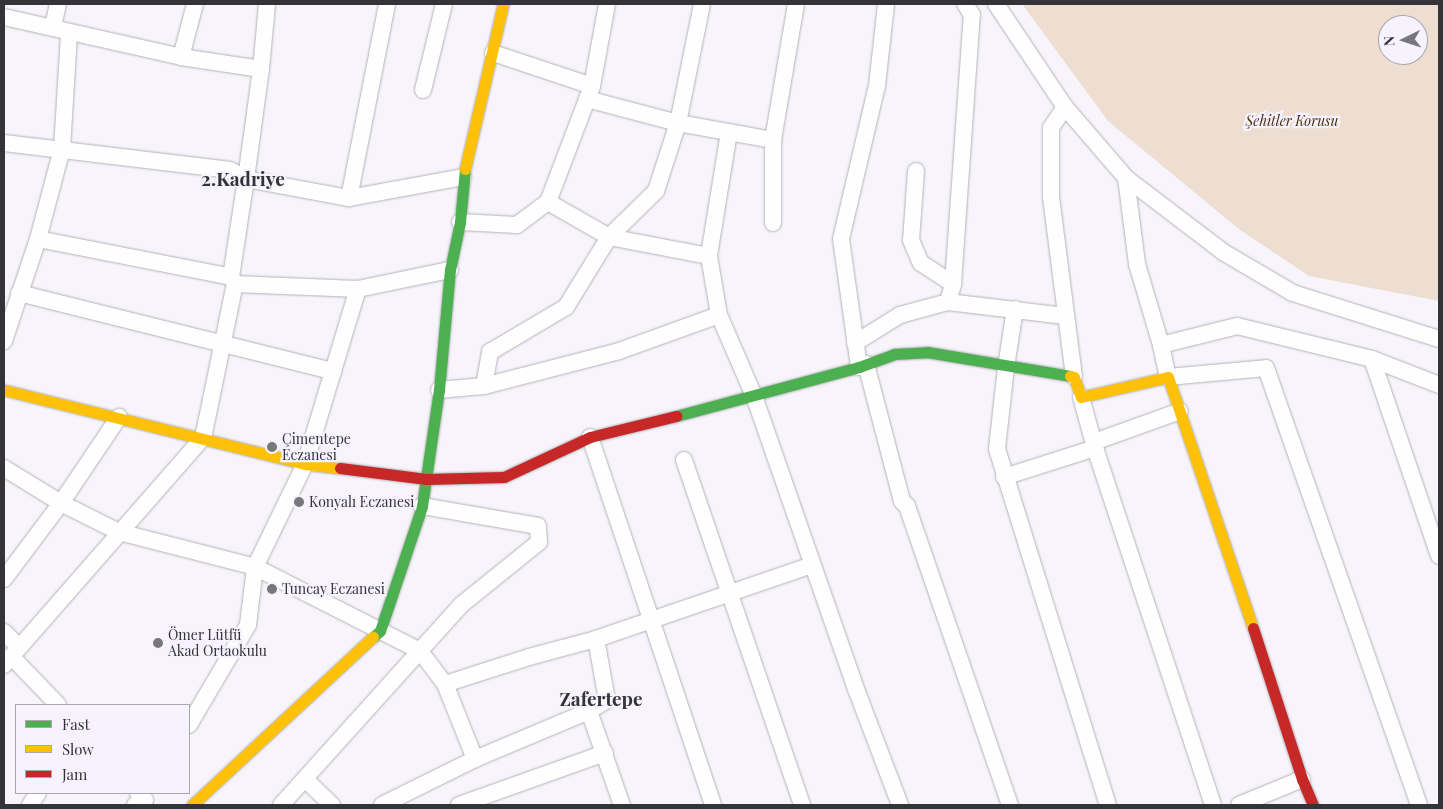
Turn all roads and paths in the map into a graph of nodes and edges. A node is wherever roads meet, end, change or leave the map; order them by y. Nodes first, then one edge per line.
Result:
1 (58, 4) edge
2 (194, 4) edge
3 (267, 4) edge
4 (387, 4) edge
5 (444, 4) edge
6 (502, 4) edge
7 (607, 4) edge
8 (702, 4) edge
9 (796, 4) edge
10 (886, 4) edge
11 (965, 4) edge
12 (996, 4) edge
13 (4, 17) edge
14 (53, 27) junction
15 (69, 33) junction
16 (493, 53) junction
17 (181, 57) junction
18 (261, 69) junction
19 (423, 90) dead end
20 (590, 93) junction
21 (1065, 107) junction
22 (678, 123) junction
23 (729, 132) junction
24 (773, 140) junction
25 (4, 144) edge
26 (62, 149) junction
27 (916, 171) dead end
28 (463, 176) junction
29 (246, 178) junction
30 (1126, 178) junction
31 (349, 198) junction
32 (548, 202) junction
33 (460, 222) junction
34 (773, 223) dead end
35 (609, 237) junction
36 (38, 239) junction
37 (709, 256) junction
38 (450, 270) junction
39 (233, 280) junction
40 (954, 284) junction
41 (358, 289) junction
42 (19, 293) junction
43 (948, 302) junction
44 (1015, 309) junction
45 (719, 315) junction
46 (1065, 316) junction
47 (1439, 339) edge
48 (4, 341) edge
49 (855, 343) junction
50 (223, 344) junction
51 (1161, 345) junction
52 (1372, 359) junction
53 (862, 366) junction
54 (1006, 367) junction
55 (333, 371) junction
56 (1074, 377) junction
57 (1168, 377) junction
58 (1439, 384) edge
59 (484, 386) junction
60 (4, 390) edge
61 (439, 390) junction
62 (754, 396) junction
63 (1081, 397) junction
64 (1180, 411) junction
65 (119, 417) junction
66 (590, 437) junction
67 (203, 438) junction
68 (1094, 445) junction
69 (684, 460) dead end
70 (305, 464) junction
71 (4, 468) edge
72 (1004, 477) junction
73 (426, 479) junction
74 (61, 503) junction
75 (422, 506) junction
76 (120, 532) junction
77 (1439, 556) edge
78 (812, 565) junction
79 (255, 567) junction
80 (4, 579) edge
81 (728, 593) junction
82 (651, 620) junction
83 (380, 631) junction
84 (4, 632) edge
85 (596, 639) junction
86 (420, 651) junction
87 (11, 656) edge
88 (445, 684) junction
89 (57, 704) edge
90 (589, 711) junction
91 (190, 723) edge
92 (605, 754) junction
93 (475, 758) junction
94 (1302, 779) junction
95 (306, 780) junction
96 (37, 794) edge
97 (30, 805) edge
98 (192, 805) edge
99 (280, 805) edge
100 (332, 805) edge
101 (382, 805) edge
102 (459, 805) edge
103 (622, 805) edge
104 (714, 805) edge
105 (802, 805) edge
106 (900, 805) edge
107 (1010, 805) edge
108 (1108, 805) edge
109 (1213, 805) edge
110 (1238, 805) edge
111 (1313, 805) edge
112 (1419, 805) edge

1 - 14 street
2 - 17 street
3 - 18 street
4 - 31 street
5 - 19 street
6 - 16 street
7 - 20 street
8 - 22 street
9 - 24 street
10 - 49 street
11 - 40 street
12 - 21 street
13 - 14 street
14 - 15 street
15 - 17 street
15 - 26 street
16 - 20 street
16 - 28 street
17 - 18 street
18 - 29 street
20 - 22 street
20 - 32 street
21 - 30 street
21 - 46 street
22 - 23 street
22 - 35 street
23 - 24 street
23 - 37 street
24 - 34 street
25 - 26 street
26 - 29 street
26 - 36 street
27 - 40 street
28 - 31 street
28 - 33 street
29 - 31 street
29 - 39 street
30 - 47 street
30 - 51 street
32 - 33 street
32 - 35 street
33 - 38 street
35 - 37 street
35 - 59 street
36 - 39 street
36 - 42 street
37 - 45 street
38 - 41 street
38 - 61 street
39 - 41 street
39 - 50 street
40 - 43 street
41 - 55 street
42 - 48 street
42 - 50 street
43 - 44 street
43 - 49 street
44 - 46 street
44 - 54 street
45 - 59 street
45 - 62 street
46 - 56 street
49 - 53 street
50 - 55 street
50 - 67 street
51 - 52 street
51 - 57 street
52 - 58 street
52 - 77 street
53 - 54 street
53 - 62 street
53 - 107 street
54 - 56 street
54 - 72 street
55 - 70 street
56 - 63 street
57 - 63 street
57 - 64 street
57 - 112 street
59 - 61 street
60 - 65 street
61 - 73 street
62 - 66 street
62 - 78 street
63 - 68 street
64 - 68 street
64 - 94 street
65 - 67 street
65 - 74 street
66 - 73 street
66 - 82 street
67 - 70 street
67 - 76 street
68 - 72 street
68 - 109 street
69 - 81 street
70 - 73 street
70 - 79 street
71 - 74 street
72 - 108 street
73 - 75 street
74 - 76 street
74 - 80 street
75 - 83 street
75 - 86 street
76 - 79 street
76 - 87 street
78 - 81 street
78 - 106 street
79 - 83 street
79 - 91 street
81 - 82 street
81 - 105 street
82 - 85 street
82 - 104 street
83 - 86 street
83 - 98 street
84 - 87 street
85 - 88 street
85 - 90 street
86 - 88 street
86 - 95 street
87 - 89 street
88 - 93 street
90 - 92 street
90 - 93 street
92 - 102 street
92 - 103 street
93 - 101 street
94 - 110 street
94 - 111 street
95 - 99 street
95 - 100 street
96 - 97 street

